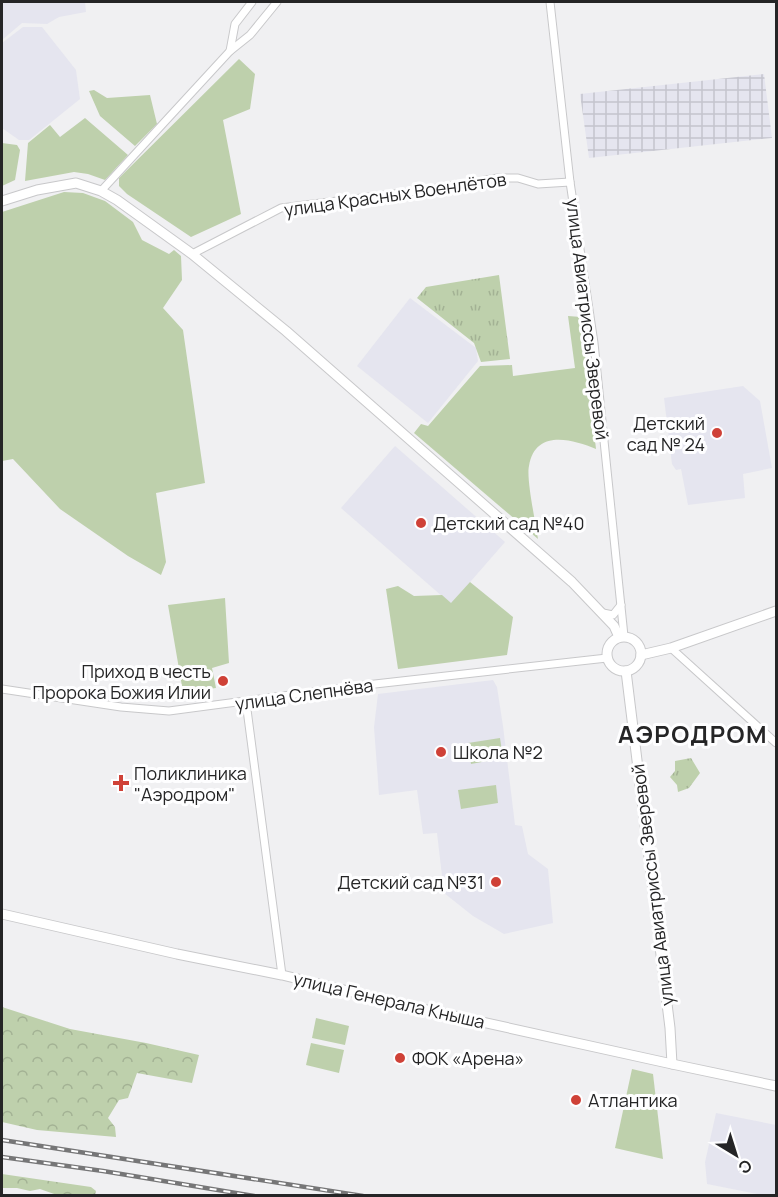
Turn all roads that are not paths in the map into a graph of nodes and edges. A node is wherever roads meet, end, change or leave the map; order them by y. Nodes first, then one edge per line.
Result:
1 (252, 2) edge
2 (277, 2) edge
3 (550, 2) edge
4 (230, 51) junction
5 (570, 182) junction
6 (101, 190) junction
7 (2, 201) edge
8 (192, 254) junction
9 (621, 605) junction
10 (777, 611) edge
11 (603, 613) junction
12 (621, 637) junction
13 (671, 648) junction
14 (641, 655) junction
15 (607, 658) junction
16 (626, 671) junction
17 (2, 689) edge
18 (246, 702) junction
19 (777, 743) edge
20 (2, 914) edge
21 (282, 975) junction
22 (672, 1064) junction
23 (777, 1086) edge

1 - 4 street
2 - 4 street
3 - 5 street, улица Авиатриссы Зверевой
4 - 6 street
5 - 8 street, улица Красных Военлётов
5 - 9 street, улица Авиатриссы Зверевой
6 - 7 street
6 - 8 street
8 - 11 street
9 - 11 street
9 - 12 street, улица Авиатриссы Зверевой
10 - 13 street
11 - 12 street
12 - 14 street
12 - 15 street
13 - 14 street
13 - 19 street
14 - 16 street
15 - 16 street
15 - 18 street, улица Слепнёва
16 - 22 street, улица Авиатриссы Зверевой
17 - 18 street, улица Слепнёва
18 - 21 street
20 - 21 street, улица Генерала Кныша
21 - 22 street, улица Генерала Кныша
22 - 23 street, улица Генерала Кныша

